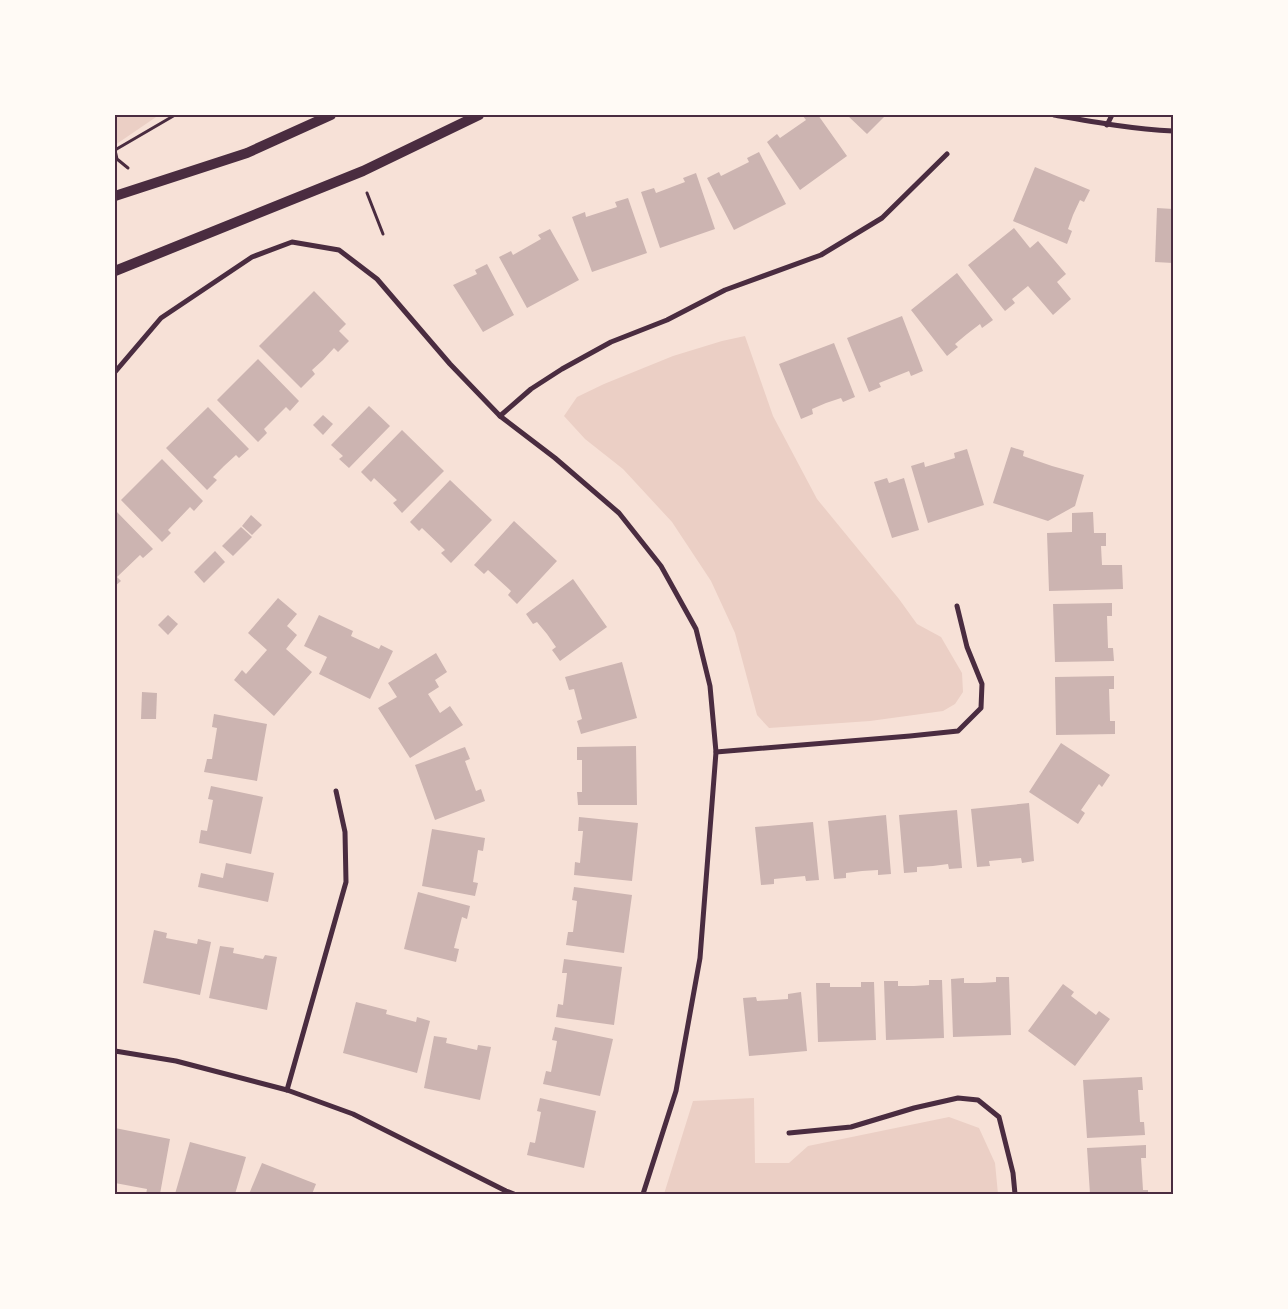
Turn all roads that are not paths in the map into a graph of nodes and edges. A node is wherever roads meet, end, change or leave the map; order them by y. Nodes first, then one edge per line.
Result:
1 (331, 115) edge
2 (479, 115) edge
3 (1054, 115) edge
4 (1112, 115) edge
5 (1107, 125) junction
6 (1173, 131) edge
7 (947, 154) dead end
8 (115, 196) edge
9 (115, 271) edge
10 (115, 372) edge
11 (500, 416) junction
12 (957, 606) dead end
13 (716, 752) junction
14 (336, 790) dead end
15 (115, 1051) edge
16 (287, 1090) junction
17 (790, 1133) dead end
18 (514, 1194) edge
19 (643, 1194) edge
20 (1015, 1194) edge

1 - 8 main road
2 - 9 main road
3 - 5 street
4 - 5 street
5 - 6 street
7 - 11 street
10 - 11 street
11 - 13 street
12 - 13 street
13 - 19 street
14 - 16 street
15 - 16 street
16 - 18 street
17 - 20 street

